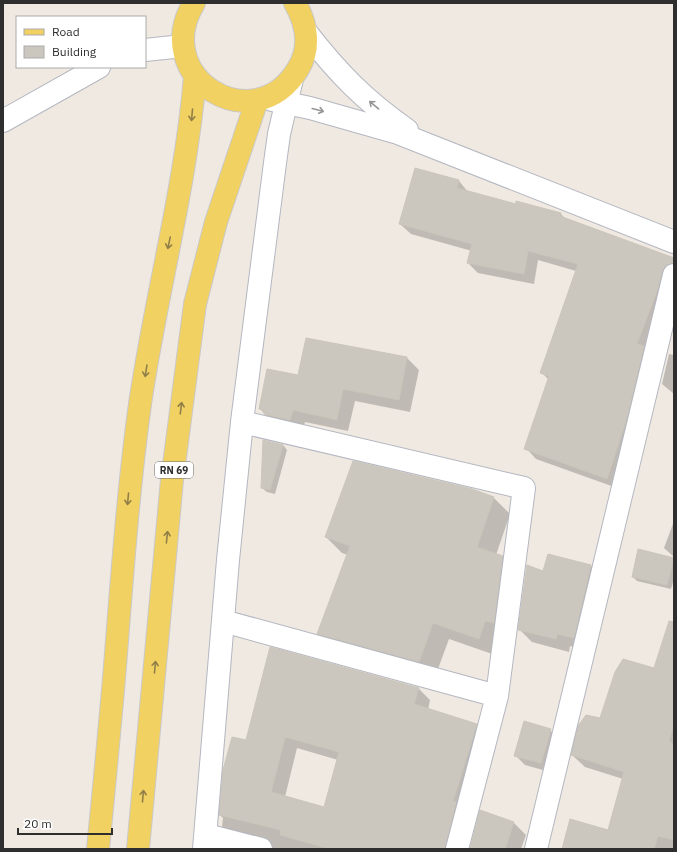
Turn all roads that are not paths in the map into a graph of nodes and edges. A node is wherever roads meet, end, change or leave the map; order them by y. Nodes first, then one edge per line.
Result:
1 (194, 3) edge
2 (295, 3) edge
3 (306, 32) junction
4 (183, 46) junction
5 (146, 50) edge
6 (97, 68) edge
7 (195, 76) junction
8 (269, 100) junction
9 (3, 121) edge
10 (441, 150) junction
11 (674, 242) edge
12 (674, 275) edge
13 (242, 422) junction
14 (223, 621) junction
15 (497, 696) junction
16 (205, 842) edge
17 (98, 849) edge
18 (138, 849) edge
19 (262, 849) edge
20 (457, 849) edge
21 (536, 849) edge

1 - 4 main road
2 - 3 main road
3 - 8 main road
10 -> 3 street
4 - 5 street
4 - 7 main road
6 - 9 street
7 - 8 main road
7 -> 17 main road
8 -> 10 street
8 - 13 street
18 -> 8 main road, RN 69
10 - 11 street
12 - 21 street
13 - 14 street
13 - 15 street
14 - 15 street
14 - 16 street
15 - 20 street
16 - 19 street

